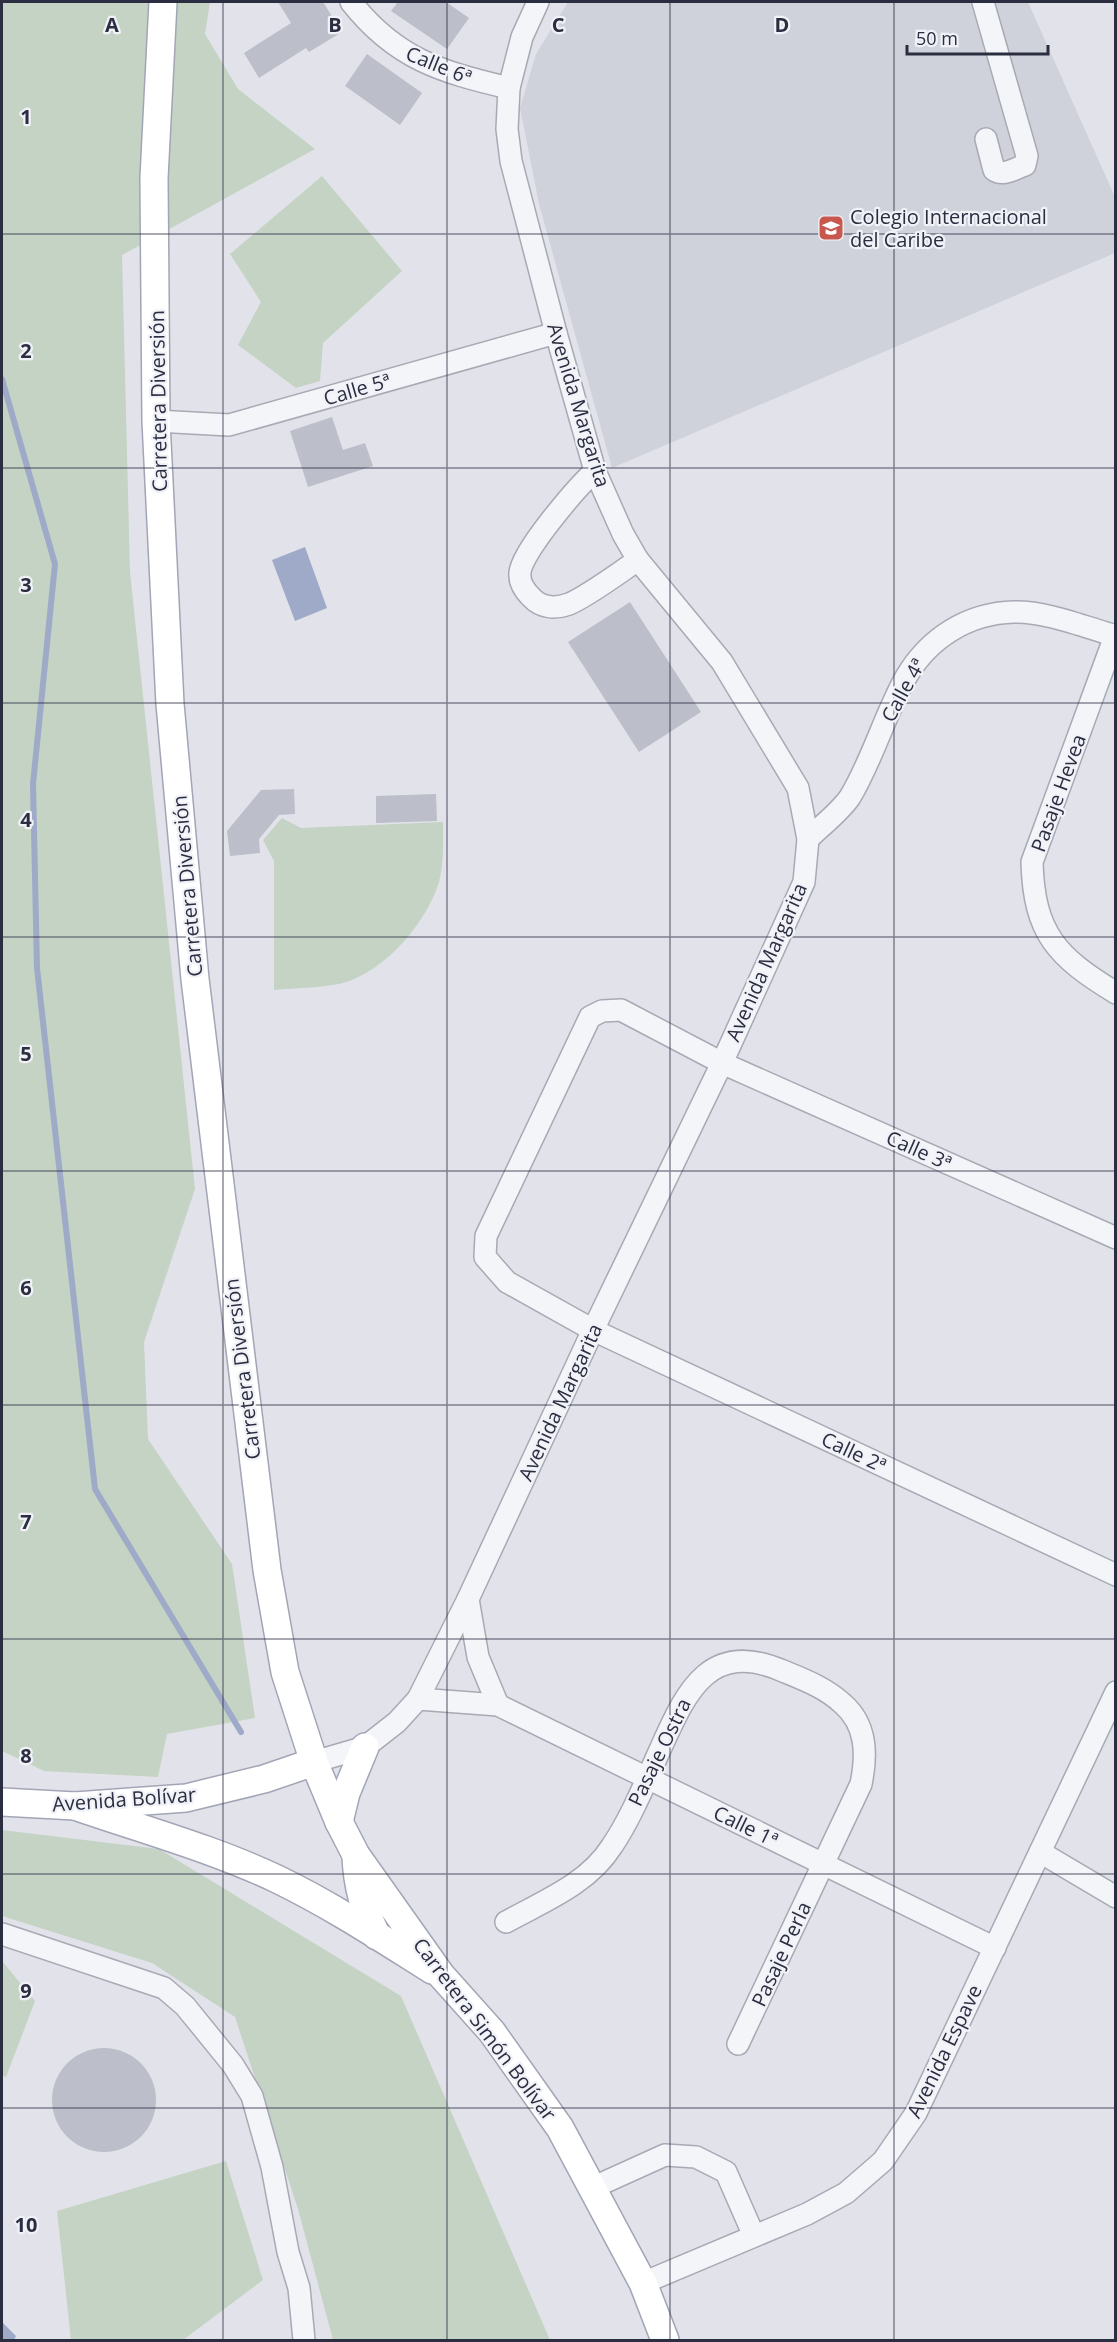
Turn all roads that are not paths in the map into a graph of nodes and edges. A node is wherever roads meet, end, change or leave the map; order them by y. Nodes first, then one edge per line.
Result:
1 (164, 2) edge
2 (351, 2) edge
3 (538, 2) edge
4 (983, 2) edge
5 (509, 88) junction
6 (986, 140) dead end
7 (556, 333) junction
8 (156, 421) junction
9 (596, 471) junction
10 (639, 560) junction
11 (1115, 636) edge
12 (808, 839) junction
13 (1116, 993) edge
14 (722, 1063) junction
15 (1116, 1238) edge
16 (593, 1330) junction
17 (1116, 1575) edge
18 (468, 1599) junction
19 (1116, 1692) edge
20 (418, 1698) junction
21 (498, 1705) junction
22 (365, 1747) junction
23 (314, 1762) junction
24 (648, 1778) junction
25 (2, 1802) edge
26 (75, 1806) junction
27 (339, 1822) junction
28 (1040, 1852) junction
29 (356, 1855) junction
30 (824, 1864) junction
31 (1116, 1897) edge
32 (506, 1923) dead end
33 (2, 1934) edge
34 (377, 1935) junction
35 (995, 1948) junction
36 (441, 1975) junction
37 (738, 2044) dead end
38 (592, 2187) junction
39 (754, 2236) junction
40 (642, 2283) junction
41 (304, 2340) edge
42 (665, 2340) edge

1 - 8 main road, Carretera Diversión
2 - 5 street, Calle 6ª
3 - 5 street, Avenida Margarita
4 - 6 street
5 - 7 street, Avenida Margarita
7 - 8 street, Calle 5ª
7 - 9 street, Avenida Margarita
8 - 23 main road, Carretera Diversión
9 - 10 street, Avenida Margarita
9 - 10 street
10 - 12 street, Avenida Margarita
11 - 12 street, Calle 4ª
11 - 13 street, Pasaje Hevea
12 - 14 street, Avenida Margarita
14 - 15 street, Calle 3ª
14 - 16 street, Avenida Margarita
14 - 16 street, Calle 3ª
16 - 17 street, Calle 2ª
16 - 18 street, Avenida Margarita
18 - 20 street, Avenida Margarita
18 - 21 street
19 - 28 street, Avenida Espave
20 - 21 street
20 - 22 street, Avenida Margarita
21 - 24 street, Calle 1ª
22 - 23 street, Avenida Margarita
22 - 27 main road
23 - 26 main road, Avenida Bolívar
23 - 27 main road, Carretera Simón Bolívar
24 - 30 street, Calle 1ª
24 - 30 street, Pasaje Ostra
24 - 32 street, Pasaje Ostra
25 - 26 main road, Avenida Bolívar
26 - 34 main road
27 - 29 main road, Carretera Simón Bolívar
28 - 31 street
28 - 35 street, Avenida Espave
29 - 34 main road, Carretera Simón Bolívar
29 - 36 main road, Carretera Simón Bolívar
30 - 35 street, Calle 1ª
30 - 37 street, Pasaje Perla
33 - 41 street
34 - 36 main road
35 - 39 street, Avenida Espave
36 - 38 main road, Carretera Simón Bolívar
38 - 39 street
38 - 40 main road, Carretera Simón Bolívar
39 - 40 street, Avenida Espave
40 - 42 main road, Carretera Simón Bolívar

